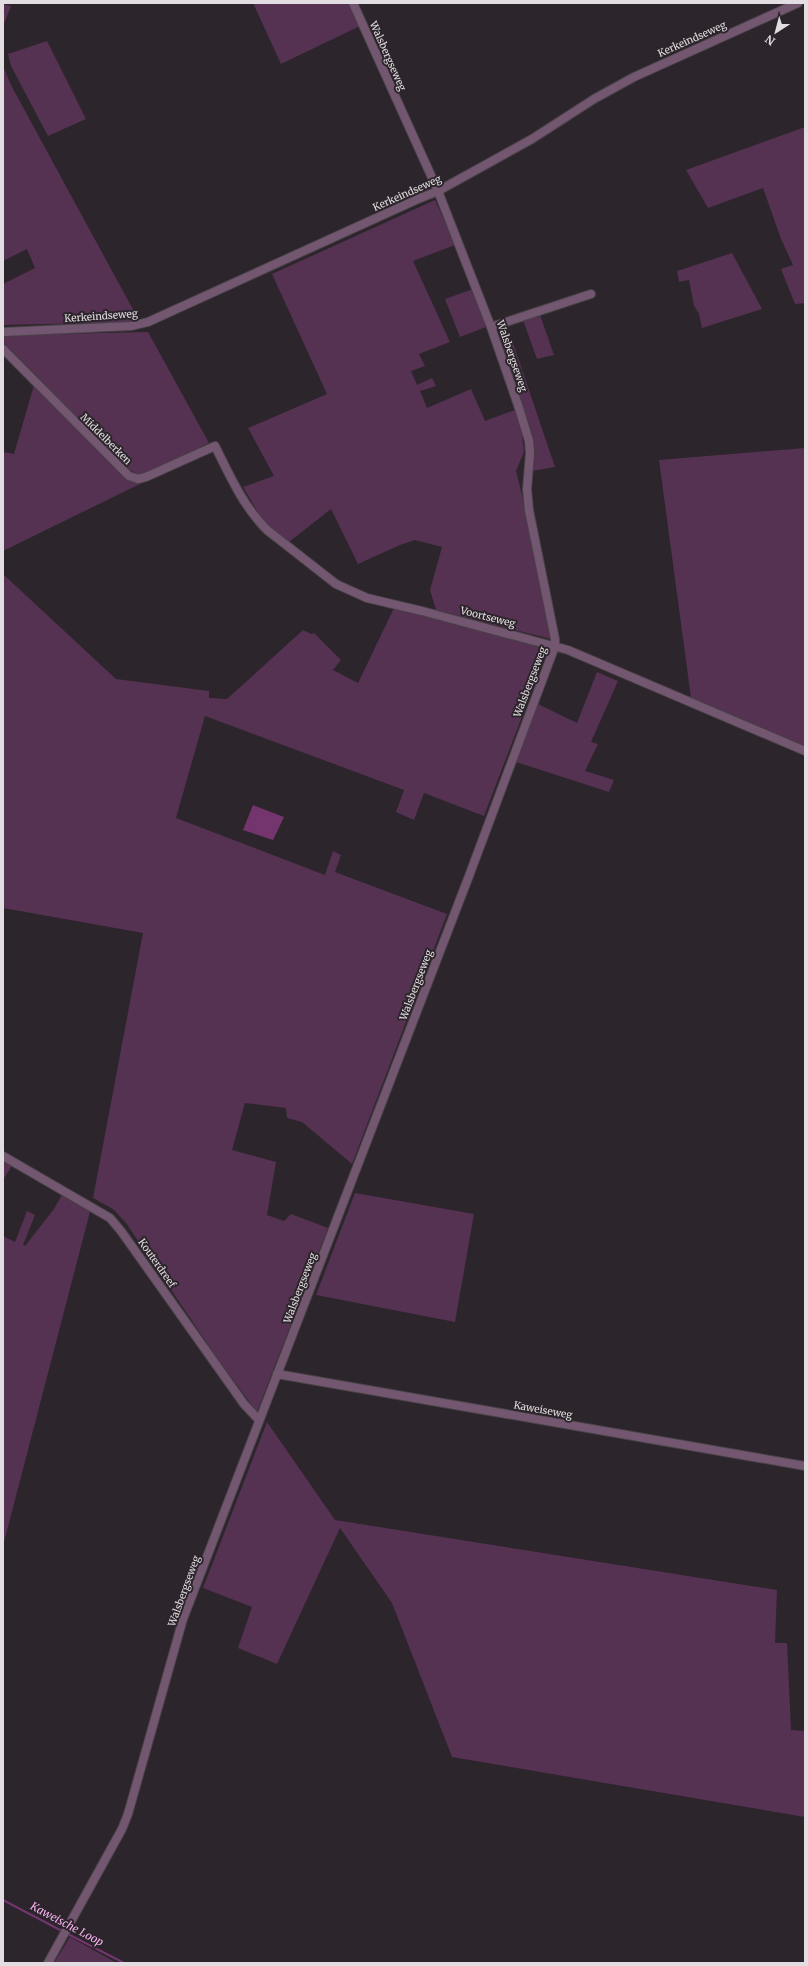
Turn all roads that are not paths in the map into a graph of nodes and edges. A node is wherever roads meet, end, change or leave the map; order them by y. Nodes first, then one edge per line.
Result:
1 (353, 3) edge
2 (798, 3) edge
3 (438, 191) junction
4 (592, 294) dead end
5 (491, 327) junction
6 (3, 332) edge
7 (3, 349) edge
8 (215, 446) joint
9 (555, 646) junction
10 (805, 751) edge
11 (3, 1156) edge
12 (277, 1374) junction
13 (259, 1420) junction
14 (805, 1466) edge
15 (48, 1963) edge

1 - 3 street, Walsbergseweg
2 - 3 street, Kerkeindseweg
3 - 5 street, Walsbergseweg
3 - 6 street, Kerkeindseweg
4 - 5 street
5 - 9 street, Walsbergseweg
7 - 8 street, Middelberken
8 - 9 street, Voortseweg
9 - 10 street, Voortseweg
9 - 12 street, Walsbergseweg
11 - 13 street, Kouterdreef
12 - 13 street, Walsbergseweg
12 - 14 street, Kaweiseweg
13 - 15 street, Walsbergseweg

